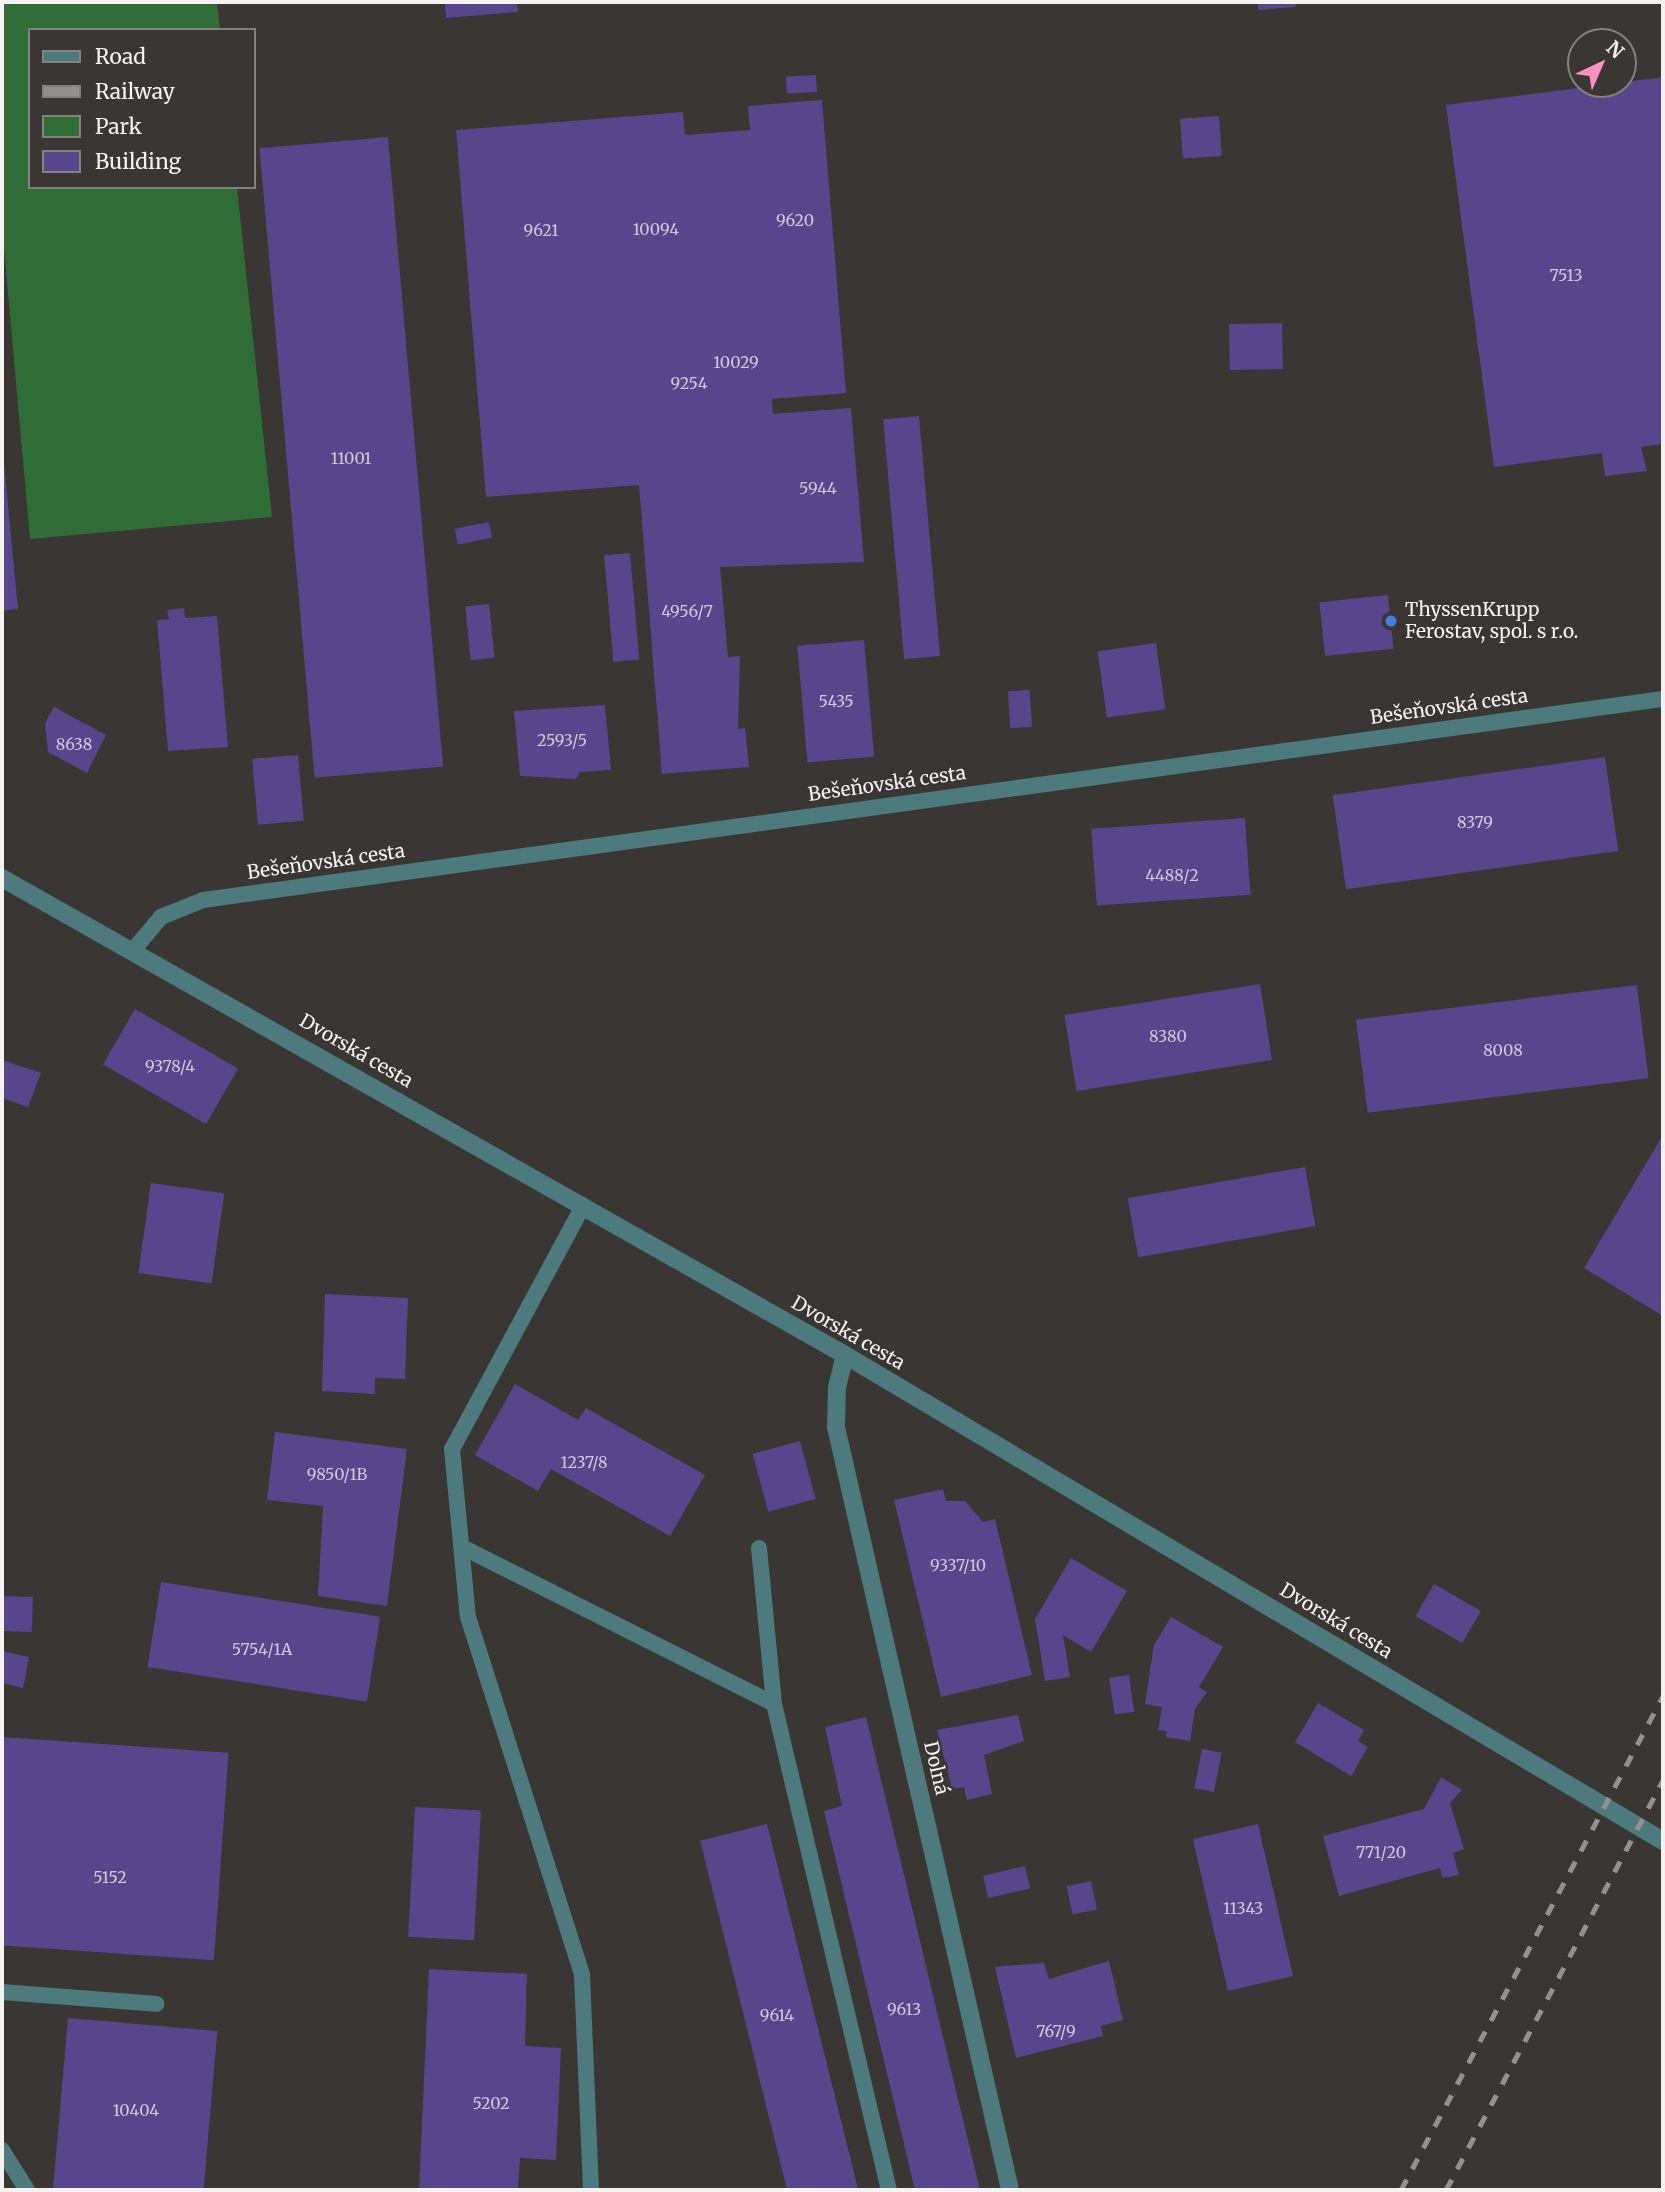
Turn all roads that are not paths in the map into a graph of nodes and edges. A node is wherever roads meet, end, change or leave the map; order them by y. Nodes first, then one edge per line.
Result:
1 (1663, 699) edge
2 (2, 877) edge
3 (135, 948) junction
4 (583, 1206) junction
5 (845, 1355) junction
6 (462, 1547) junction
7 (759, 1548) dead end
8 (774, 1704) junction
9 (1663, 1841) edge
10 (2, 1992) edge
11 (158, 2004) dead end
12 (2, 2150) edge
13 (27, 2190) edge
14 (591, 2190) edge
15 (889, 2190) edge
16 (1010, 2190) edge

1 - 3 lane, Bešeňovská cesta
2 - 3 street, Dvorská cesta
3 - 4 street, Dvorská cesta
4 - 5 street, Dvorská cesta
4 - 6 lane
5 - 9 street, Dvorská cesta
5 - 16 street, Dolná
6 - 8 lane
6 - 14 lane
7 - 8 lane
8 - 15 lane
10 - 11 lane
12 - 13 lane

